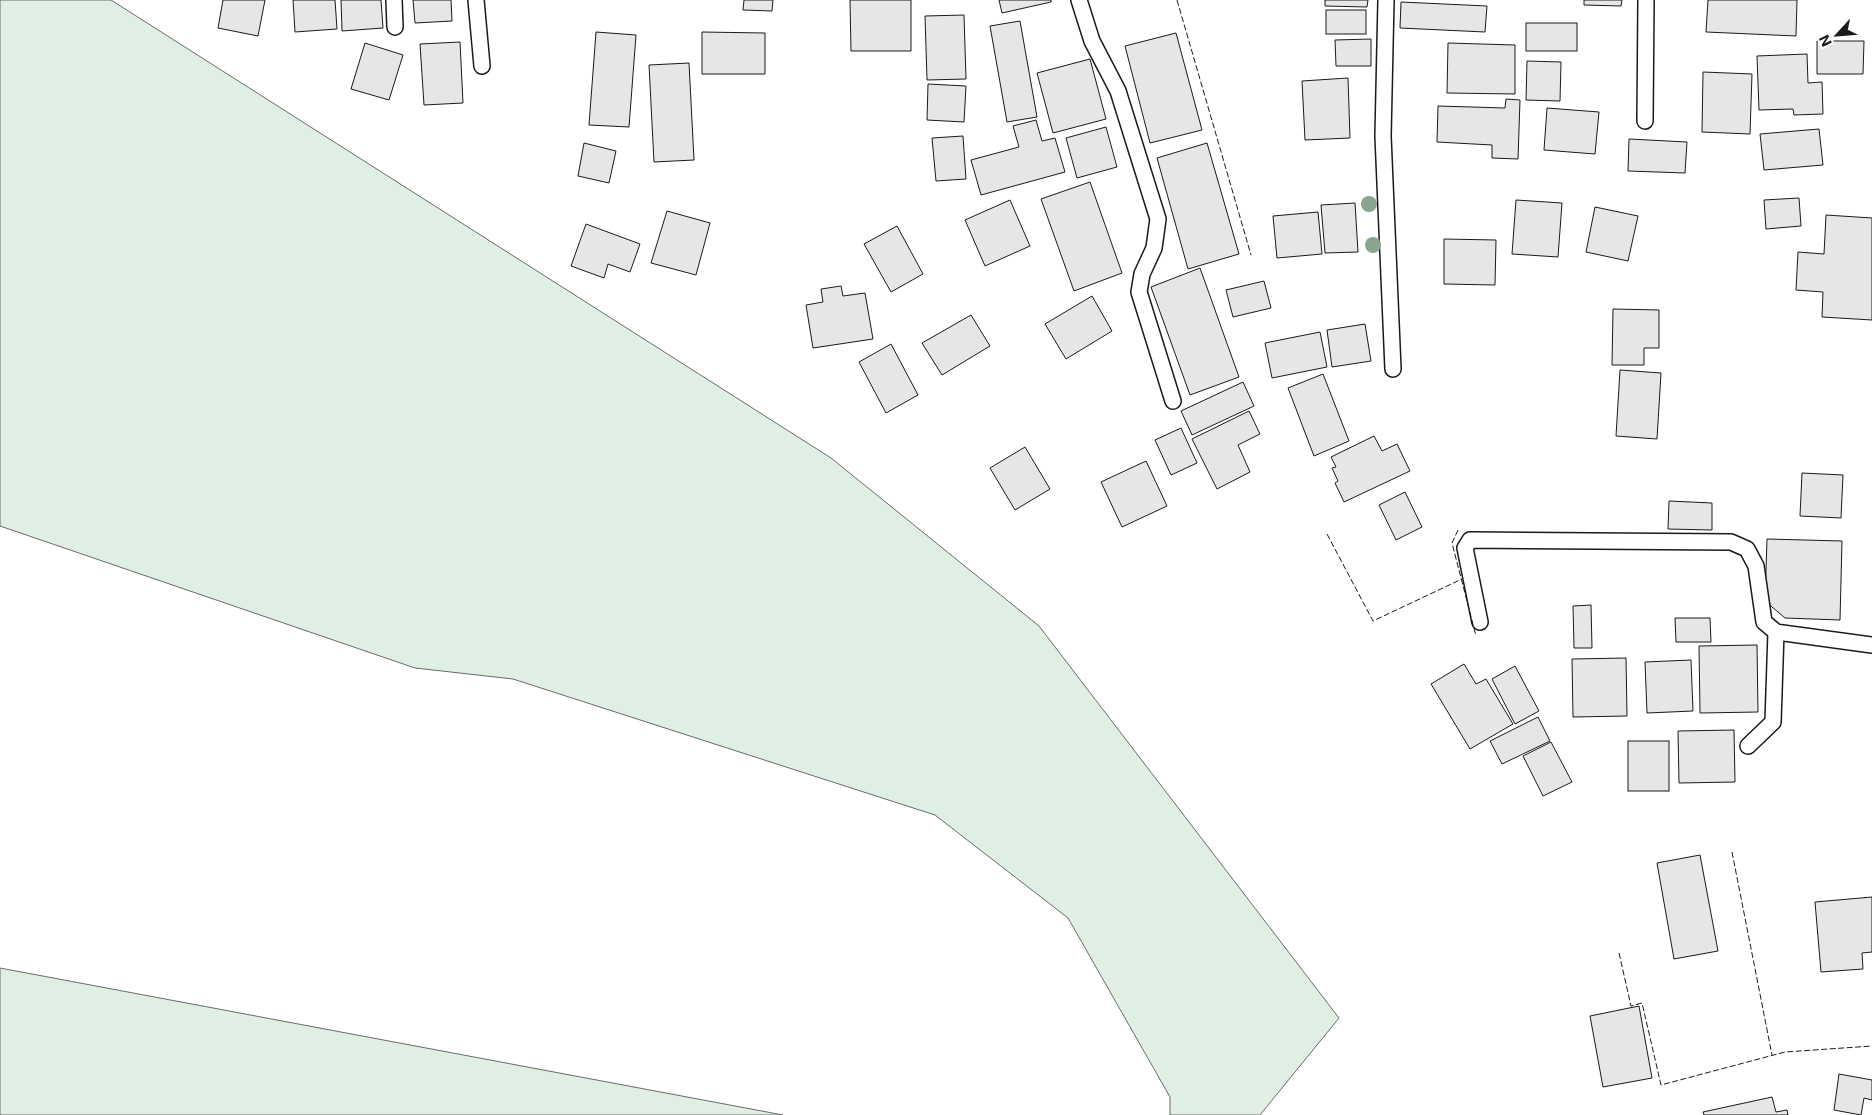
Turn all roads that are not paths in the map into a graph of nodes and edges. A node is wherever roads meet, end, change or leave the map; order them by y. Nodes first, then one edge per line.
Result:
1 (394, 0) edge
2 (476, 0) edge
3 (1079, 0) edge
4 (1386, 0) edge
5 (1646, 0) edge
6 (395, 27) dead end
7 (482, 66) dead end
8 (1645, 121) dead end
9 (1393, 369) dead end
10 (1173, 401) dead end
11 (1480, 622) dead end
12 (1776, 632) junction
13 (1872, 645) edge
14 (1748, 746) dead end

1 - 6 lane
2 - 7 lane
3 - 10 lane
4 - 9 lane
5 - 8 lane
11 - 12 lane
12 - 13 lane
12 - 14 lane

